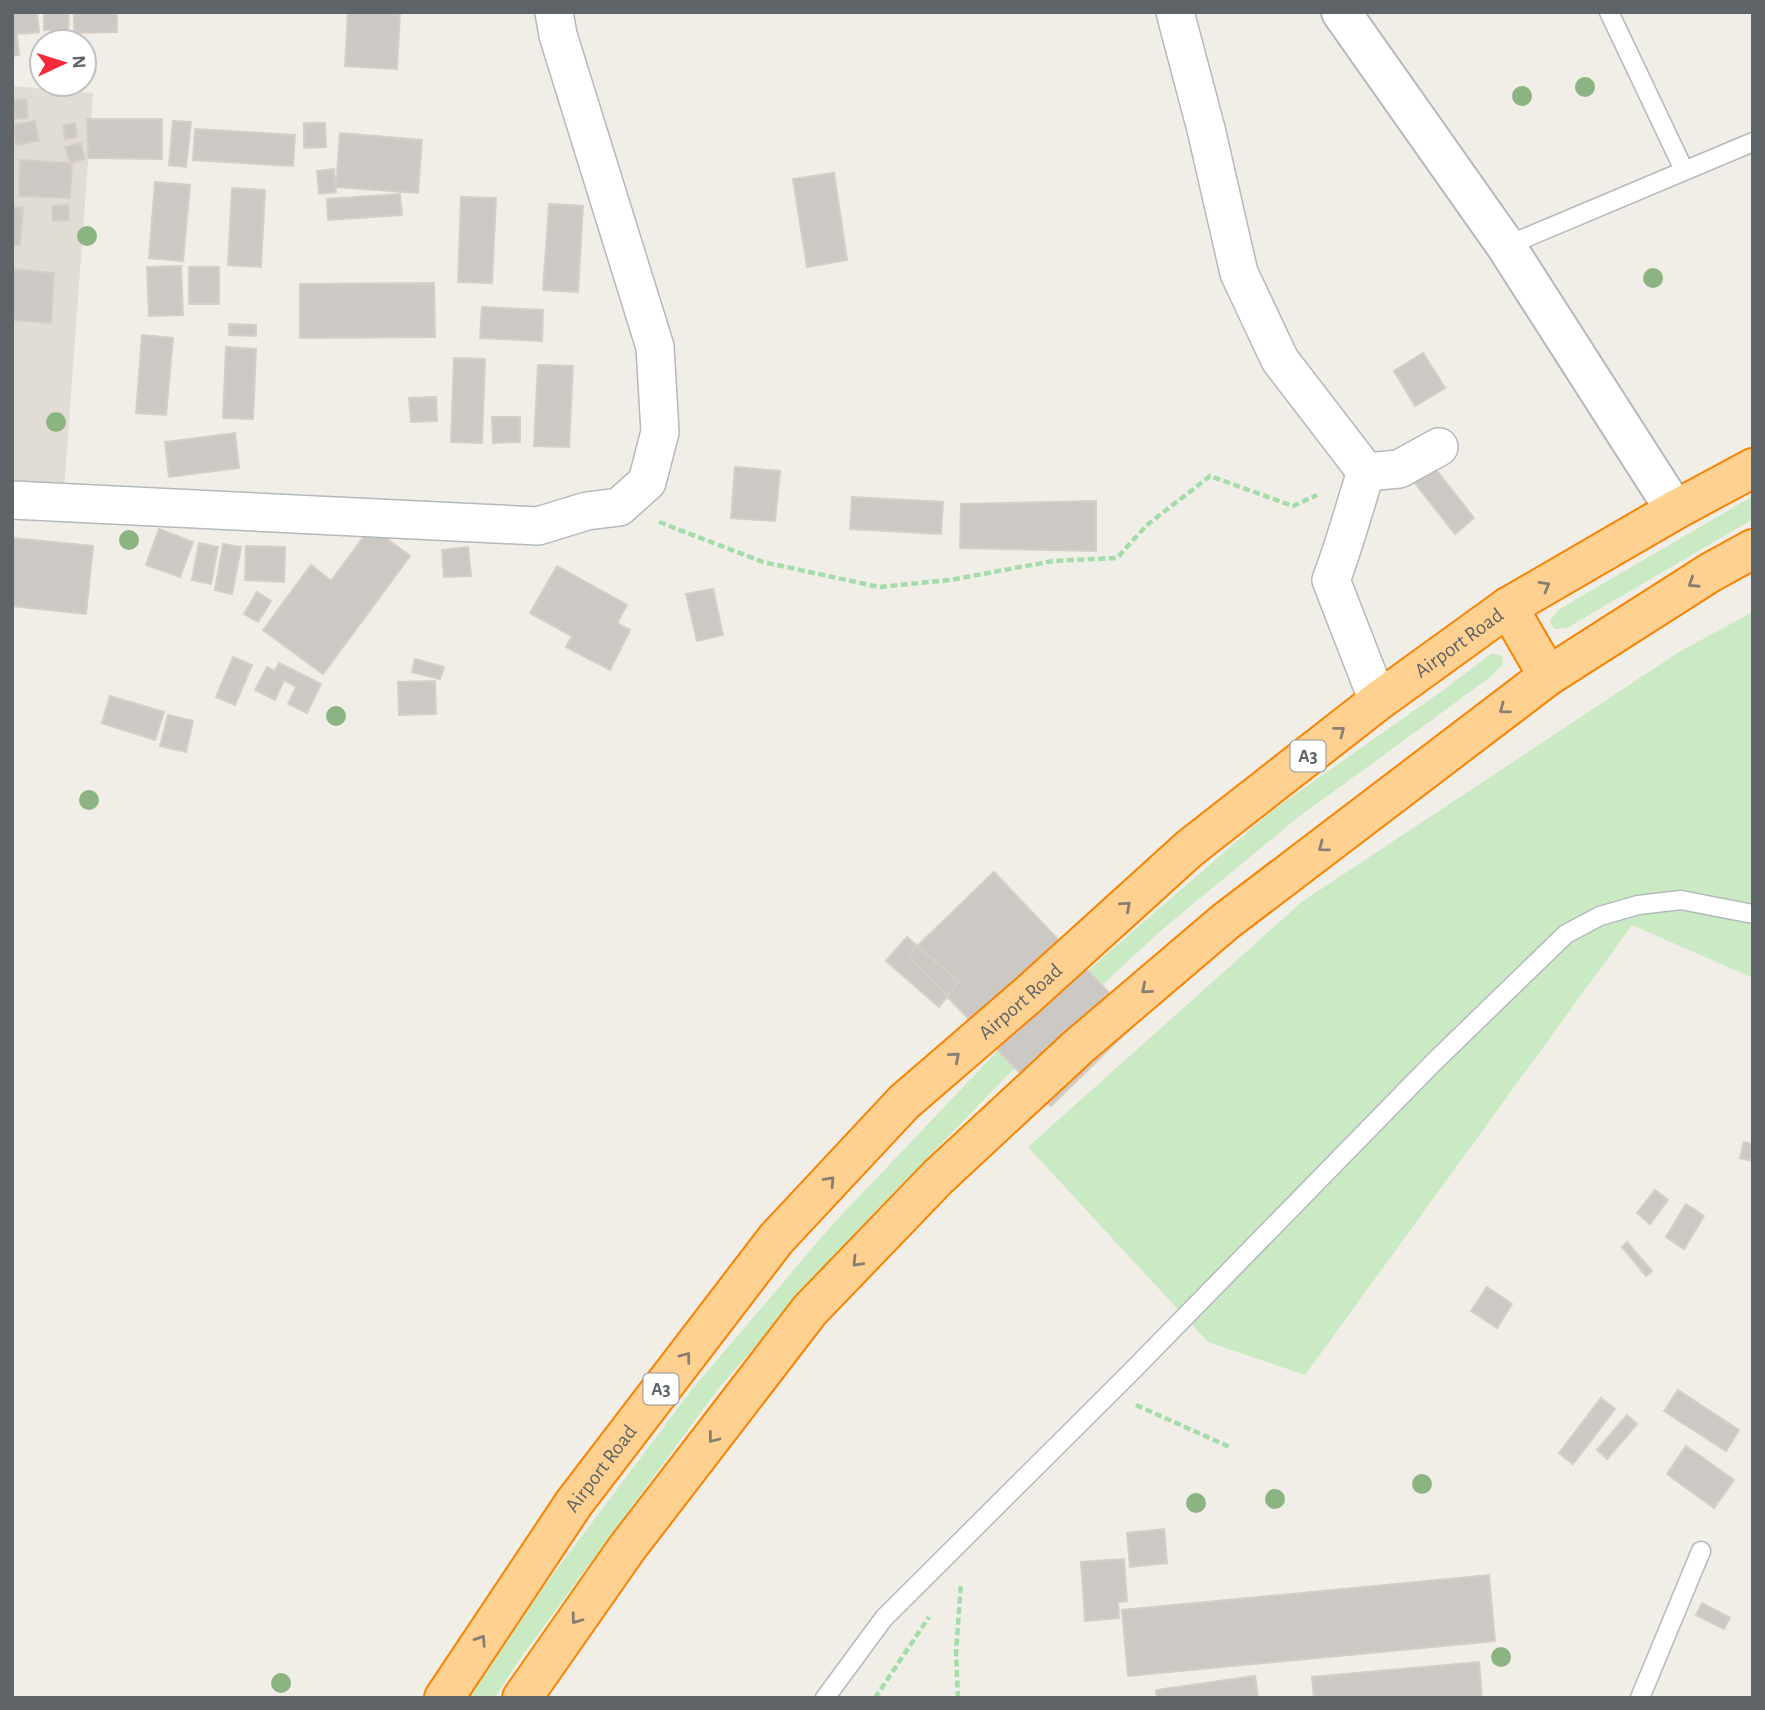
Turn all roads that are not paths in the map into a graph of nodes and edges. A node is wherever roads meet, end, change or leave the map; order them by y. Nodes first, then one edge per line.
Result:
1 (554, 12) edge
2 (1175, 12) edge
3 (1341, 12) edge
4 (1609, 12) edge
5 (1753, 142) edge
6 (1684, 170) junction
7 (1506, 246) junction
8 (1439, 447) dead end
9 (1753, 468) edge
10 (1366, 472) junction
11 (12, 500) edge
12 (1675, 510) junction
13 (1753, 549) edge
14 (1508, 607) junction
15 (1548, 676) junction
16 (1378, 701) junction
17 (1753, 914) edge
18 (1701, 1551) dead end
19 (444, 1698) edge
20 (522, 1698) edge
21 (825, 1698) edge
22 (1640, 1698) edge

1 - 11 street
2 - 10 street
3 - 7 street
4 - 6 lane
5 - 6 lane
6 - 7 lane
7 - 12 street
8 - 10 street
9 - 12 highway, Airport Road / A3
10 - 16 street
14 -> 12 highway, Airport Road / A3
13 -> 15 highway
14 - 15 highway
14 - 16 highway, Airport Road / A3
15 -> 20 highway
19 -> 16 highway, Airport Road / A3
17 - 21 lane
18 - 22 lane

